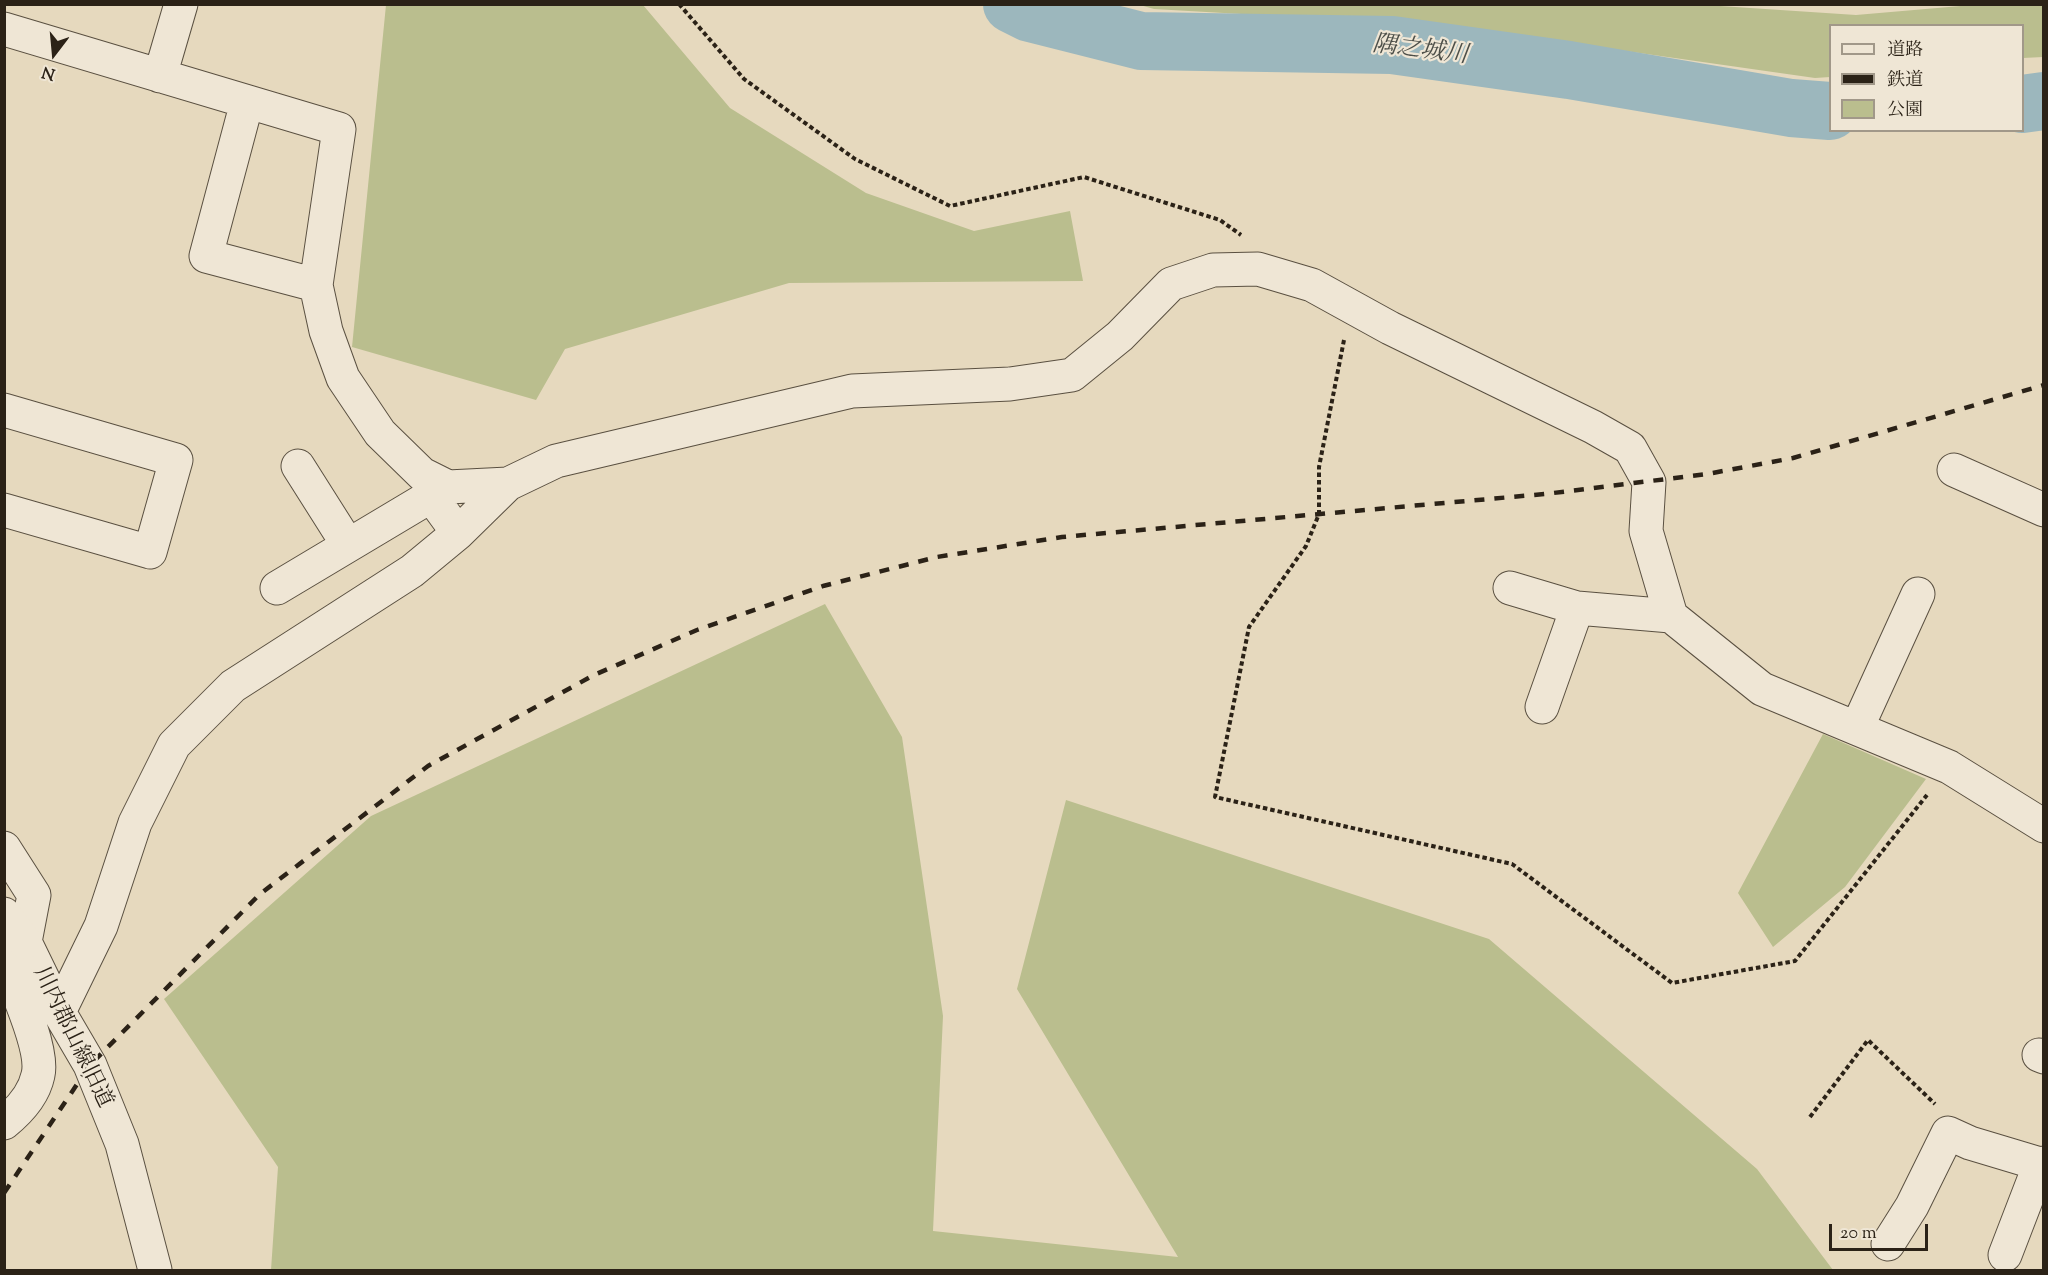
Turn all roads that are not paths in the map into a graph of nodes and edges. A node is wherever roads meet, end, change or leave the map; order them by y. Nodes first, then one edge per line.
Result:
1 (181, 4) edge
2 (4, 29) edge
3 (160, 76) junction
4 (247, 102) junction
5 (316, 285) junction
6 (4, 410) edge
7 (298, 466) dead end
8 (1954, 470) dead end
9 (508, 484) junction
10 (440, 492) junction
11 (4, 510) edge
12 (2043, 510) edge
13 (458, 533) junction
14 (348, 546) junction
15 (277, 588) dead end
16 (1510, 588) dead end
17 (1918, 594) dead end
18 (1577, 608) junction
19 (1671, 616) junction
20 (1542, 707) dead end
21 (1857, 728) junction
22 (2043, 826) edge
23 (4, 848) edge
24 (4, 914) edge
25 (25, 942) junction
26 (59, 1012) junction
27 (4, 1124) edge
28 (2042, 1163) edge
29 (1888, 1244) dead end
30 (2005, 1255) dead end
31 (155, 1270) edge

1 - 3 street
2 - 3 street
3 - 4 street
4 - 5 street
4 - 5 street
5 - 10 street
6 - 11 street
7 - 14 street
8 - 12 street
9 - 10 street
9 - 13 street
9 - 19 street
10 - 13 street
10 - 14 street
13 - 26 street
14 - 15 street
16 - 18 street
17 - 21 street
18 - 19 street
18 - 20 street
19 - 21 street
21 - 22 street
23 - 25 street
24 - 25 street, 川内郡山線旧道
25 - 26 street, 川内郡山線旧道
25 - 27 street
26 - 31 street, 川内郡山線旧道
28 - 29 street
28 - 30 street

